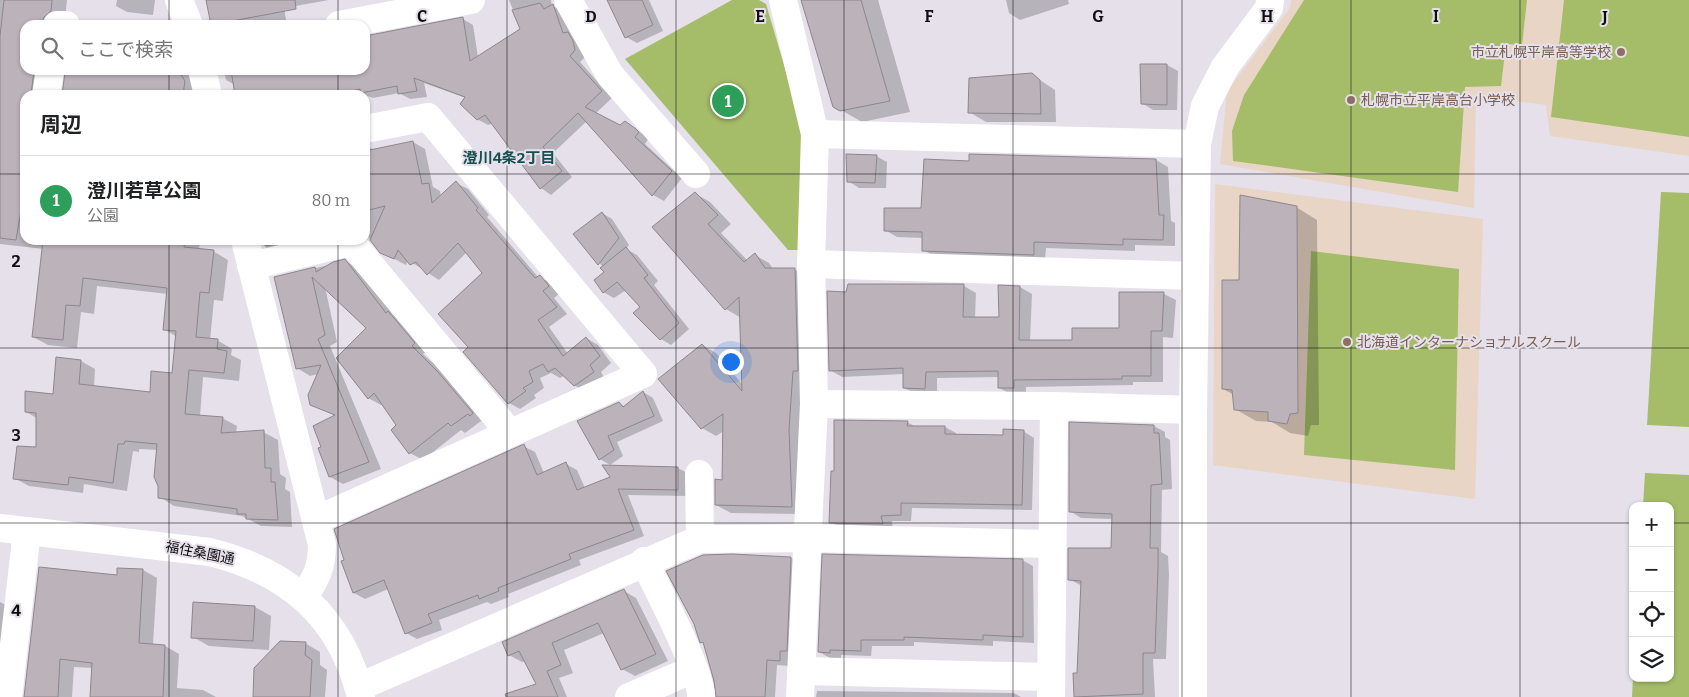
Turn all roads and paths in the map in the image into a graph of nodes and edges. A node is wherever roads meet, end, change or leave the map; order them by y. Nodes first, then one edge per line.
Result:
1 (179, 0) edge
2 (471, 0) edge
3 (568, 0) edge
4 (783, 0) edge
5 (1270, 0) edge
6 (186, 20) edge
7 (365, 20) edge
8 (49, 75) edge
9 (203, 75) edge
10 (47, 90) edge
11 (207, 90) edge
12 (370, 128) edge
13 (815, 134) junction
14 (1197, 144) junction
15 (696, 174) dead end
16 (323, 245) edge
17 (354, 245) edge
18 (248, 253) edge
19 (811, 264) junction
20 (1195, 276) junction
21 (814, 404) junction
22 (1054, 406) junction
23 (1193, 410) junction
24 (510, 432) junction
25 (699, 474) dead end
26 (316, 520) junction
27 (0, 528) edge
28 (28, 531) junction
29 (808, 538) junction
30 (700, 539) junction
31 (1051, 544) junction
32 (644, 562) junction
33 (302, 597) junction
34 (694, 669) junction
35 (801, 684) edge
36 (1051, 687) edge
37 (360, 692) edge
38 (8, 697) edge
39 (629, 697) edge
40 (701, 697) edge
41 (1194, 697) edge

1 - 6 street
2 - 7 street
3 - 15 street
4 - 13 street
5 - 14 street
8 - 10 street
9 - 11 street
12 - 24 street
13 - 14 street
13 - 19 street
14 - 20 street
16 - 18 street
17 - 24 street
18 - 26 street
19 - 20 street
19 - 21 street
20 - 23 street
21 - 22 street
21 - 29 street
22 - 23 street
22 - 31 street
23 - 41 street
24 - 26 street
25 - 30 street
26 - 33 street
27 - 28 street, 福住桑園通
28 - 33 street, 福住桑園通
28 - 38 street
29 - 30 street
29 - 31 street
29 - 35 street
30 - 32 street
31 - 36 street
32 - 34 street
32 - 37 street
33 - 37 street, 福住桑園通
34 - 39 street
34 - 40 street
35 - 36 street

